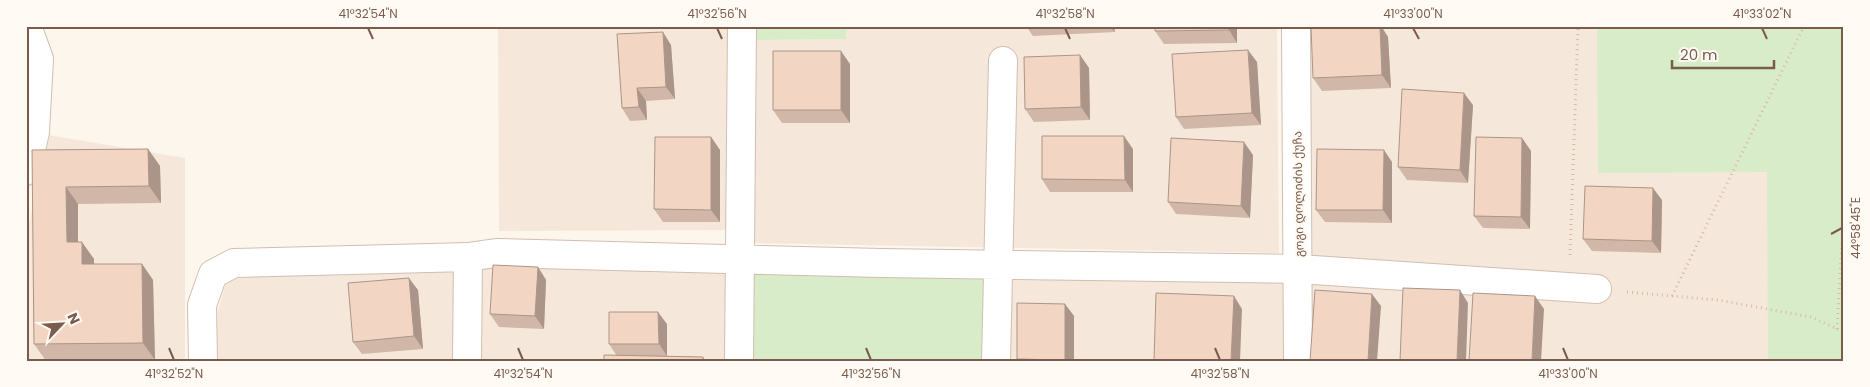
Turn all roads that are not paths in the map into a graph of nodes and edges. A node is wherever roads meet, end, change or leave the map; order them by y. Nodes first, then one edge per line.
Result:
1 (27, 26) edge
2 (742, 26) edge
3 (1296, 26) edge
4 (1003, 61) dead end
5 (26, 171) edge
6 (468, 257) junction
7 (739, 258) junction
8 (998, 264) junction
9 (1299, 270) junction
10 (1597, 289) road end
11 (203, 361) edge
12 (467, 361) edge
13 (739, 361) edge
14 (996, 361) edge
15 (1298, 361) edge

1 - 5 street
2 - 7 street
3 - 9 street, გოგი დოლიძის ქუჩა
4 - 8 street
6 - 7 street
6 - 11 street
6 - 12 street
7 - 8 street
7 - 13 street
8 - 9 street
8 - 14 street
9 - 10 street
9 - 15 street, გოგი დოლიძის ქუჩა

